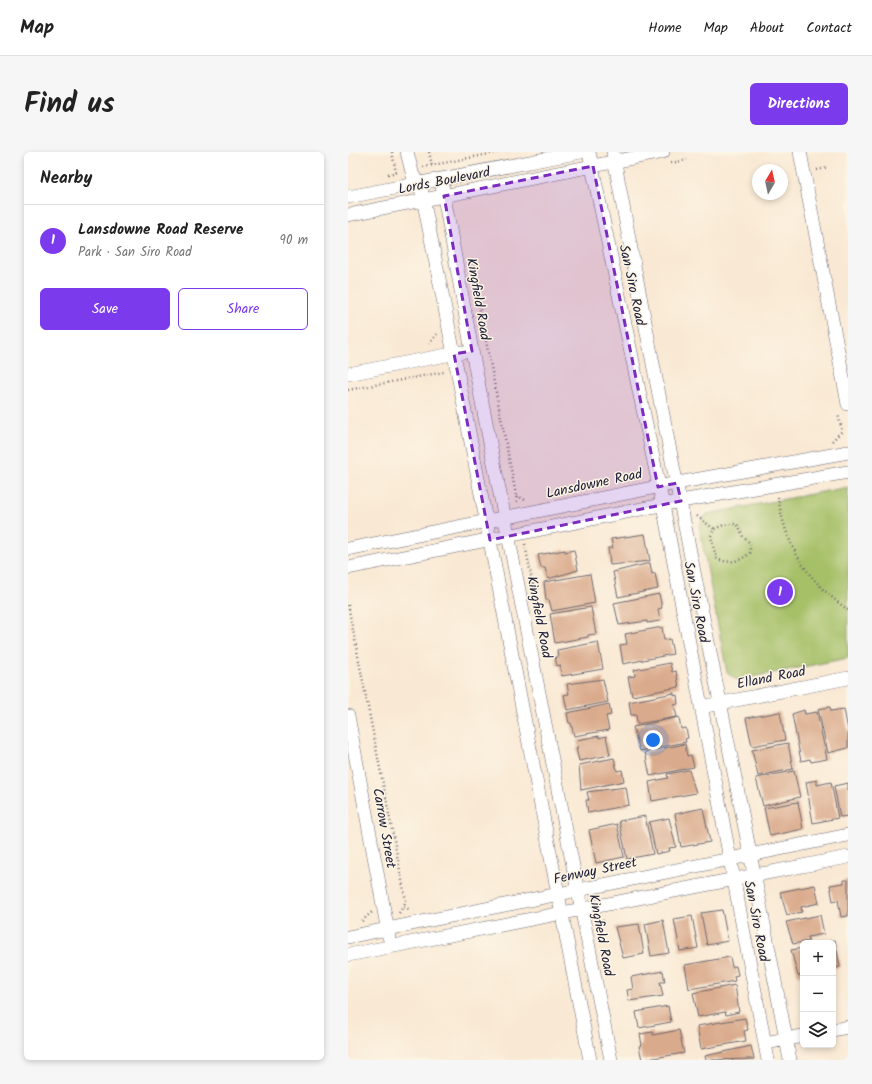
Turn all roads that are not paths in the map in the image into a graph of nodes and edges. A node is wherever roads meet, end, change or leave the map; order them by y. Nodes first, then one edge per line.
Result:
1 (407, 152) edge
2 (581, 152) edge
3 (589, 152) edge
4 (663, 152) edge
5 (800, 152) edge
6 (556, 154) edge
7 (614, 157) edge
8 (593, 166) junction
9 (561, 173) junction
10 (441, 180) junction
11 (420, 183) junction
12 (444, 196) junction
13 (348, 198) edge
14 (423, 200) junction
15 (348, 215) edge
16 (472, 351) junction
17 (454, 354) junction
18 (348, 374) edge
19 (843, 405) edge
20 (848, 452) edge
21 (848, 472) edge
22 (677, 483) junction
23 (658, 487) junction
24 (681, 501) junction
25 (663, 505) junction
26 (504, 518) junction
27 (486, 521) junction
28 (508, 537) junction
29 (490, 540) junction
30 (348, 550) edge
31 (348, 568) edge
32 (848, 678) edge
33 (720, 703) junction
34 (701, 707) junction
35 (348, 716) edge
36 (848, 835) edge
37 (751, 854) junction
38 (729, 858) junction
39 (848, 858) edge
40 (755, 875) junction
41 (733, 879) junction
42 (577, 891) junction
43 (558, 894) junction
44 (581, 910) junction
45 (561, 914) junction
46 (388, 929) junction
47 (348, 937) edge
48 (390, 946) junction
49 (348, 955) edge
50 (848, 1027) edge
51 (836, 1029) edge
52 (800, 1037) edge
53 (786, 1039) junction
54 (765, 1043) junction
55 (590, 1060) edge
56 (611, 1060) edge
57 (768, 1060) edge
58 (790, 1060) edge

1 - 11 street
2 - 6 street, Lords Boulevard
3 - 8 street, San Siro Road
4 - 7 street, Lords Boulevard
5 - 19 street
6 - 9 street
6 - 10 street, Lords Boulevard
7 - 8 street, Lords Boulevard
7 - 22 street, San Siro Road
8 - 9 street, Lords Boulevard
8 - 23 street, San Siro Road
9 - 12 street, Lords Boulevard
10 - 11 street, Lords Boulevard
10 - 12 street, Kingfield Road
11 - 13 street, Lords Boulevard
11 - 14 street
12 - 14 street, Lords Boulevard
12 - 16 street, Kingfield Road
14 - 15 street, Lords Boulevard
14 - 17 street
16 - 17 street
16 - 26 street, Kingfield Road
17 - 18 street
17 - 27 street
20 - 22 street, Lansdowne Road
21 - 24 street
22 - 23 street, Lansdowne Road
22 - 24 street, San Siro Road
23 - 25 street, San Siro Road
23 - 26 street, Lansdowne Road
24 - 25 street
24 - 33 street, San Siro Road
25 - 28 street
25 - 34 street, San Siro Road
26 - 27 street, Lansdowne Road
26 - 28 street, Kingfield Road
27 - 29 street
27 - 30 street, Lansdowne Road
28 - 29 street
28 - 42 street, Kingfield Road
29 - 31 street
29 - 43 street
32 - 33 street, Elland Road
33 - 34 street, Elland Road
33 - 37 street, San Siro Road
34 - 38 street, San Siro Road
35 - 46 street, Carrow Street
36 - 37 street, Fenway Street
37 - 38 street, Fenway Street
37 - 40 street, San Siro Road
38 - 41 street, San Siro Road
38 - 42 street, Fenway Street
39 - 40 street
40 - 41 street
40 - 53 street, San Siro Road
41 - 44 street
41 - 54 street, San Siro Road
42 - 43 street, Fenway Street
42 - 44 street, Kingfield Road
43 - 45 street
43 - 46 street, Fenway Street
44 - 45 street
44 - 56 street, Kingfield Road
45 - 48 street
45 - 55 street
46 - 47 street, Fenway Street
46 - 48 street, Carrow Street
48 - 49 street
50 - 51 street
52 - 53 street
53 - 54 street
53 - 58 street, San Siro Road
54 - 57 street, San Siro Road

